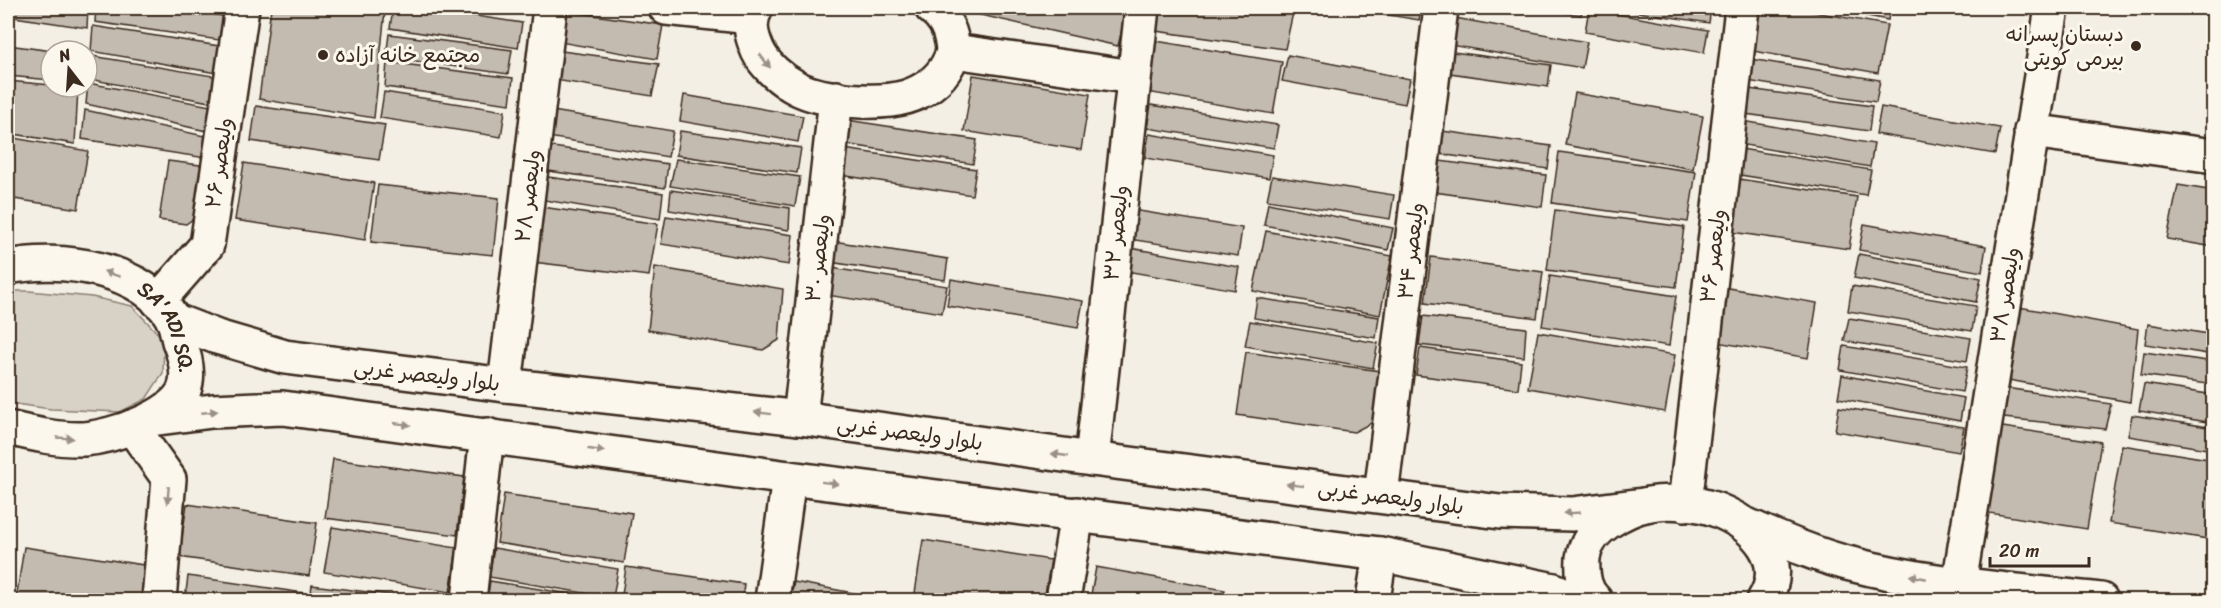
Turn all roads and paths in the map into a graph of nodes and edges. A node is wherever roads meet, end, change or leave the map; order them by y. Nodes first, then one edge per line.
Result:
1 (242, 8) edge
2 (550, 8) edge
3 (666, 8) edge
4 (932, 8) edge
5 (1142, 8) edge
6 (1442, 8) edge
7 (1742, 8) edge
8 (2052, 8) edge
9 (754, 13) edge
10 (954, 51) junction
11 (1133, 76) junction
12 (836, 98) junction
13 (2031, 131) junction
14 (2214, 156) edge
15 (8, 267) edge
16 (166, 310) junction
17 (505, 385) junction
18 (800, 418) junction
19 (141, 423) junction
20 (8, 428) edge
21 (487, 435) junction
22 (1092, 459) junction
23 (789, 478) junction
24 (1382, 495) junction
25 (1651, 504) junction
26 (1685, 504) junction
27 (1077, 514) junction
28 (1744, 524) junction
29 (1380, 554) junction
30 (1959, 584) junction
31 (159, 600) edge
32 (469, 600) edge
33 (772, 600) edge
34 (1064, 600) edge
35 (1373, 600) edge
36 (1578, 600) edge
37 (1595, 600) edge
38 (1764, 600) edge
39 (2101, 600) edge

1 - 16 street, ولیعصر ۲۶
2 - 17 street, ولیعصر ۲۸
3 - 9 street
4 - 10 street
5 - 11 street, ولیعصر ۳۲
6 - 24 street, ولیعصر ۳۴
7 - 26 street, ولیعصر ۳۶
8 - 13 street, ولیعصر ۳۸
9 -> 12 street
10 - 11 street
10 - 12 street
11 - 22 street, ولیعصر ۳۲
12 - 18 street, ولیعصر ۳۰
13 - 14 street
13 - 30 street, ولیعصر ۳۸
16 -> 15 street, SA'ADI SQ.
16 - 17 street, بلوار ولیعصر غربی
16 - 19 street, SA'ADI SQ.
18 -> 17 street, بلوار ولیعصر غربی
22 -> 18 street, بلوار ولیعصر غربی
20 -> 19 street, SA'ADI SQ.
19 -> 21 street
19 -> 31 street
21 -> 23 street
21 - 32 street
24 -> 22 street, بلوار ولیعصر غربی
23 -> 27 street
23 - 33 street
25 -> 24 street, بلوار ولیعصر غربی
25 - 26 street
25 - 37 street
26 - 28 street
27 - 29 street
27 - 34 street
30 -> 28 street
28 - 38 street
29 - 35 street
29 - 36 street
30 - 39 street

